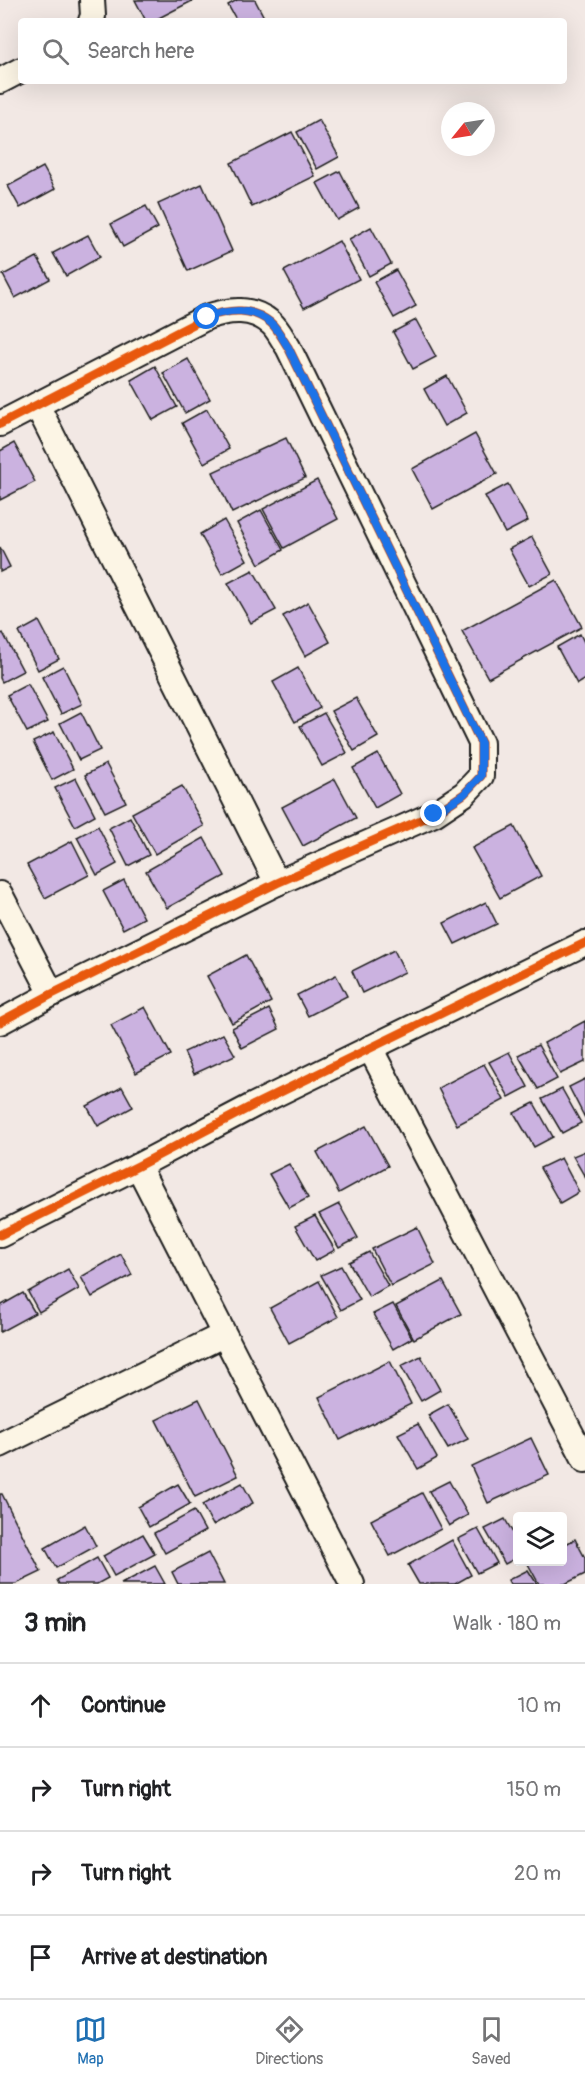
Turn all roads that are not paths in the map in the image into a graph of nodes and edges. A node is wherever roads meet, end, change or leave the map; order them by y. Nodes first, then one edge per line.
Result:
1 (92, 0) edge
2 (92, 18) edge
3 (18, 72) edge
4 (0, 81) edge
5 (37, 405) junction
6 (0, 424) edge
7 (277, 883) junction
8 (0, 894) edge
9 (585, 943) edge
10 (52, 994) junction
11 (0, 1022) edge
12 (370, 1048) junction
13 (138, 1166) junction
14 (0, 1235) edge
15 (223, 1335) junction
16 (0, 1445) edge
17 (585, 1460) edge
18 (344, 1581) edge

1 - 2 street
3 - 4 street
5 - 6 street
5 - 7 street
5 - 7 street
7 - 10 street
8 - 10 street
9 - 12 street
10 - 11 street
12 - 13 street
12 - 17 street
13 - 14 street
13 - 15 street
15 - 16 street
15 - 18 street

